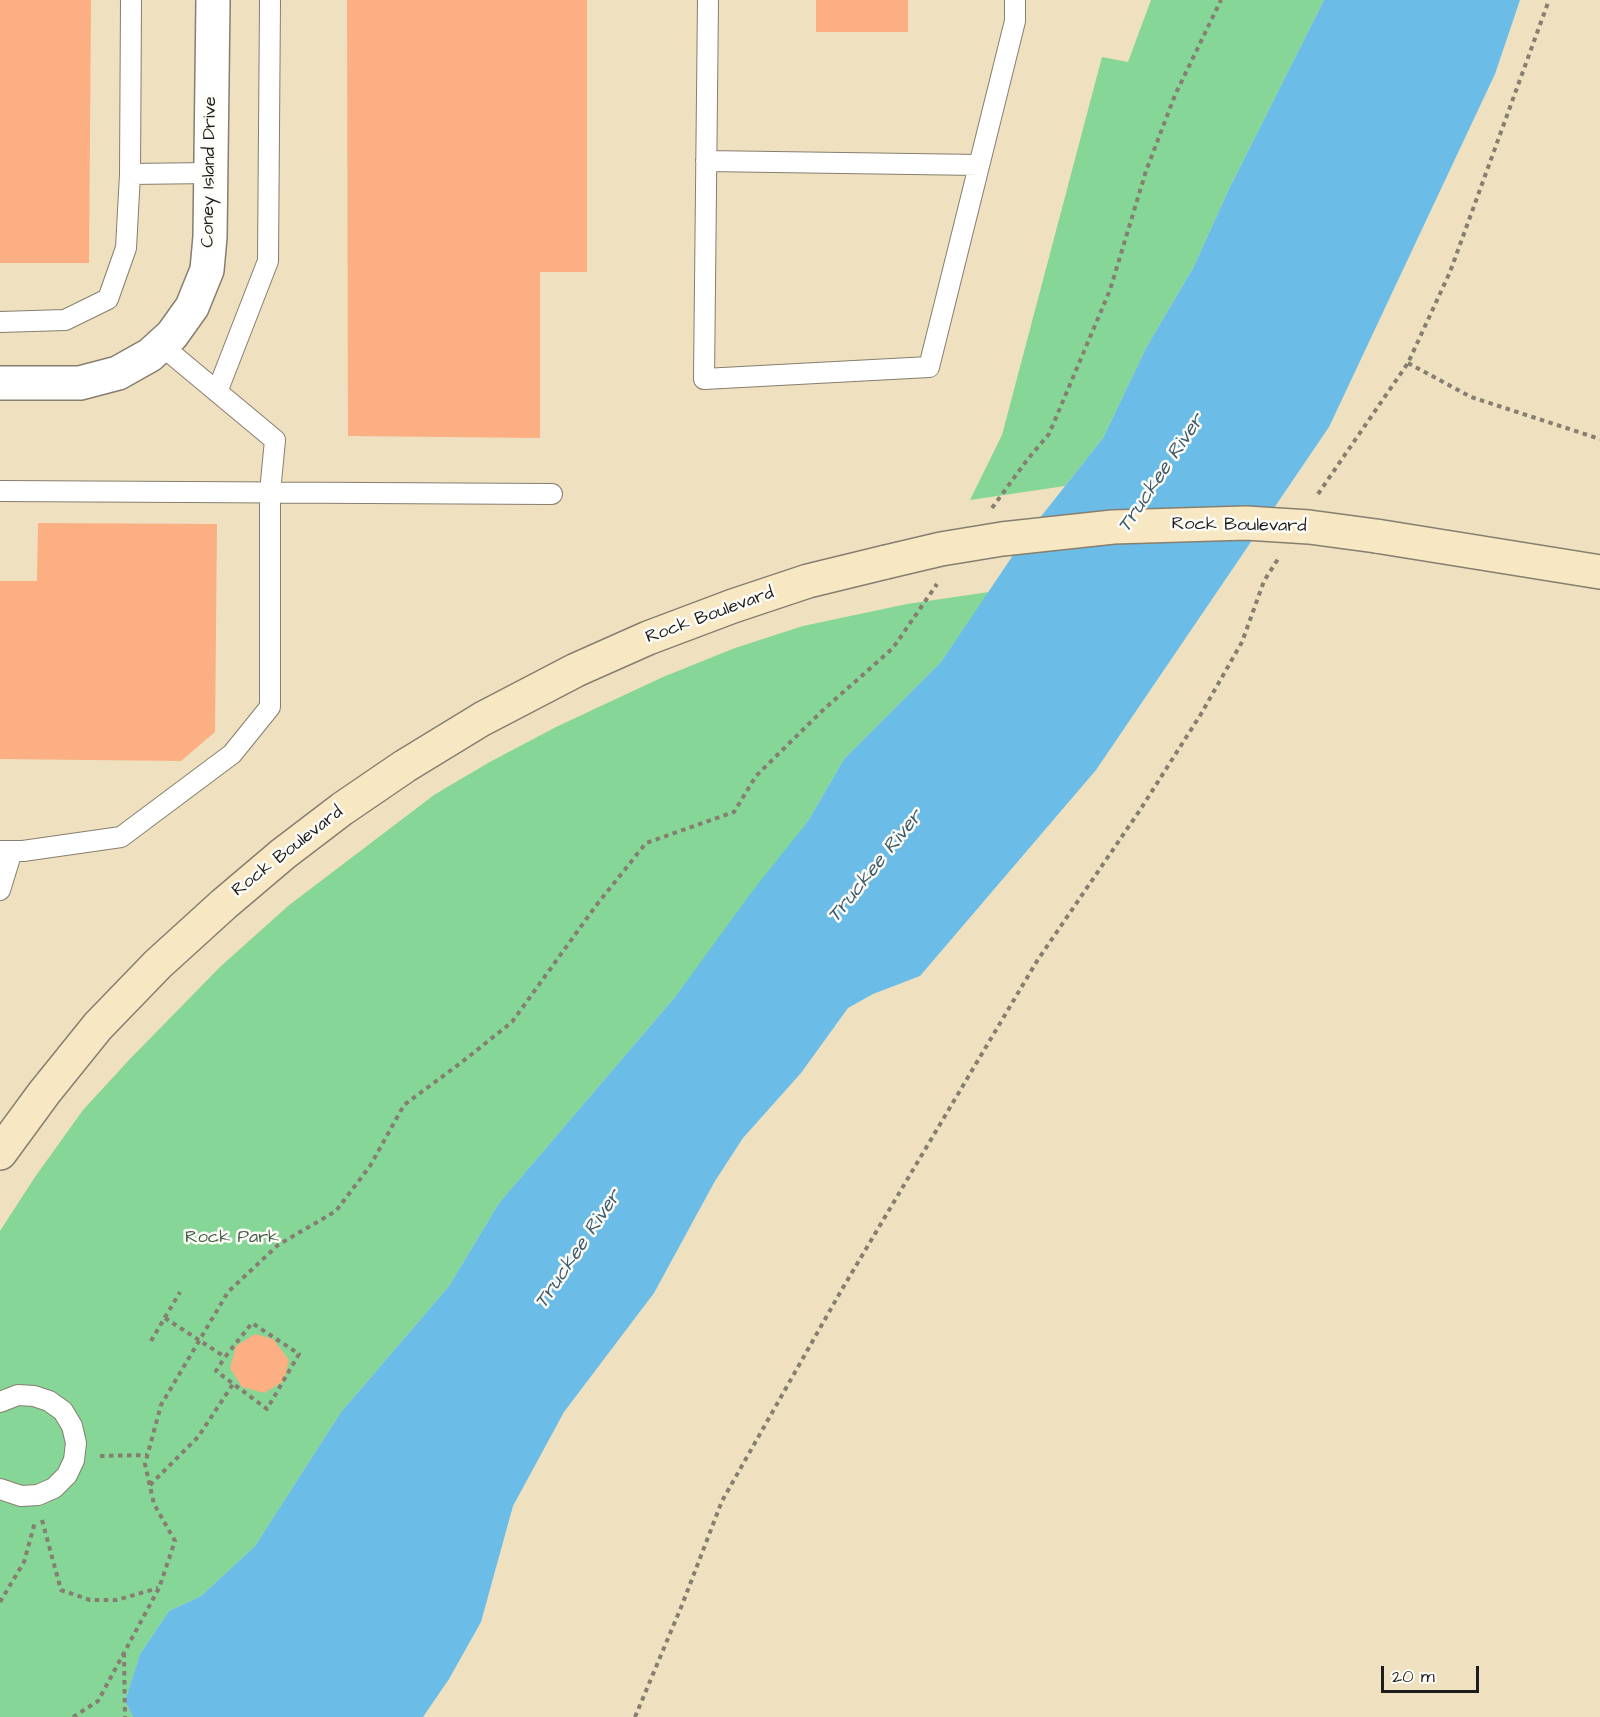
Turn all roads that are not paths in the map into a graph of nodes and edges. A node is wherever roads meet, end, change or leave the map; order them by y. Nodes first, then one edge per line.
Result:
1 (131, 0) edge
2 (213, 0) edge
3 (270, 0) edge
4 (708, 0) edge
5 (1015, 0) edge
6 (706, 162) junction
7 (979, 165) junction
8 (211, 173) junction
9 (129, 174) junction
10 (0, 322) edge
11 (167, 340) junction
12 (0, 383) edge
13 (218, 392) junction
14 (0, 490) edge
15 (270, 492) junction
16 (552, 494) dead end
17 (1600, 572) edge
18 (6, 851) edge
19 (0, 890) edge
20 (0, 1153) edge
21 (0, 1402) edge
22 (2, 1494) edge

1 - 9 lane
2 - 8 street, Coney Island Drive
3 - 13 lane
4 - 6 lane
5 - 7 lane
6 - 7 lane
6 - 7 lane
8 - 9 lane
8 - 11 street, Coney Island Drive
9 - 10 lane
11 - 12 street, Coney Island Drive
11 - 13 lane
13 - 15 lane
14 - 15 lane
15 - 16 lane
15 - 18 lane
17 - 20 main road, Rock Boulevard, bridge
18 - 19 lane
21 - 22 lane

